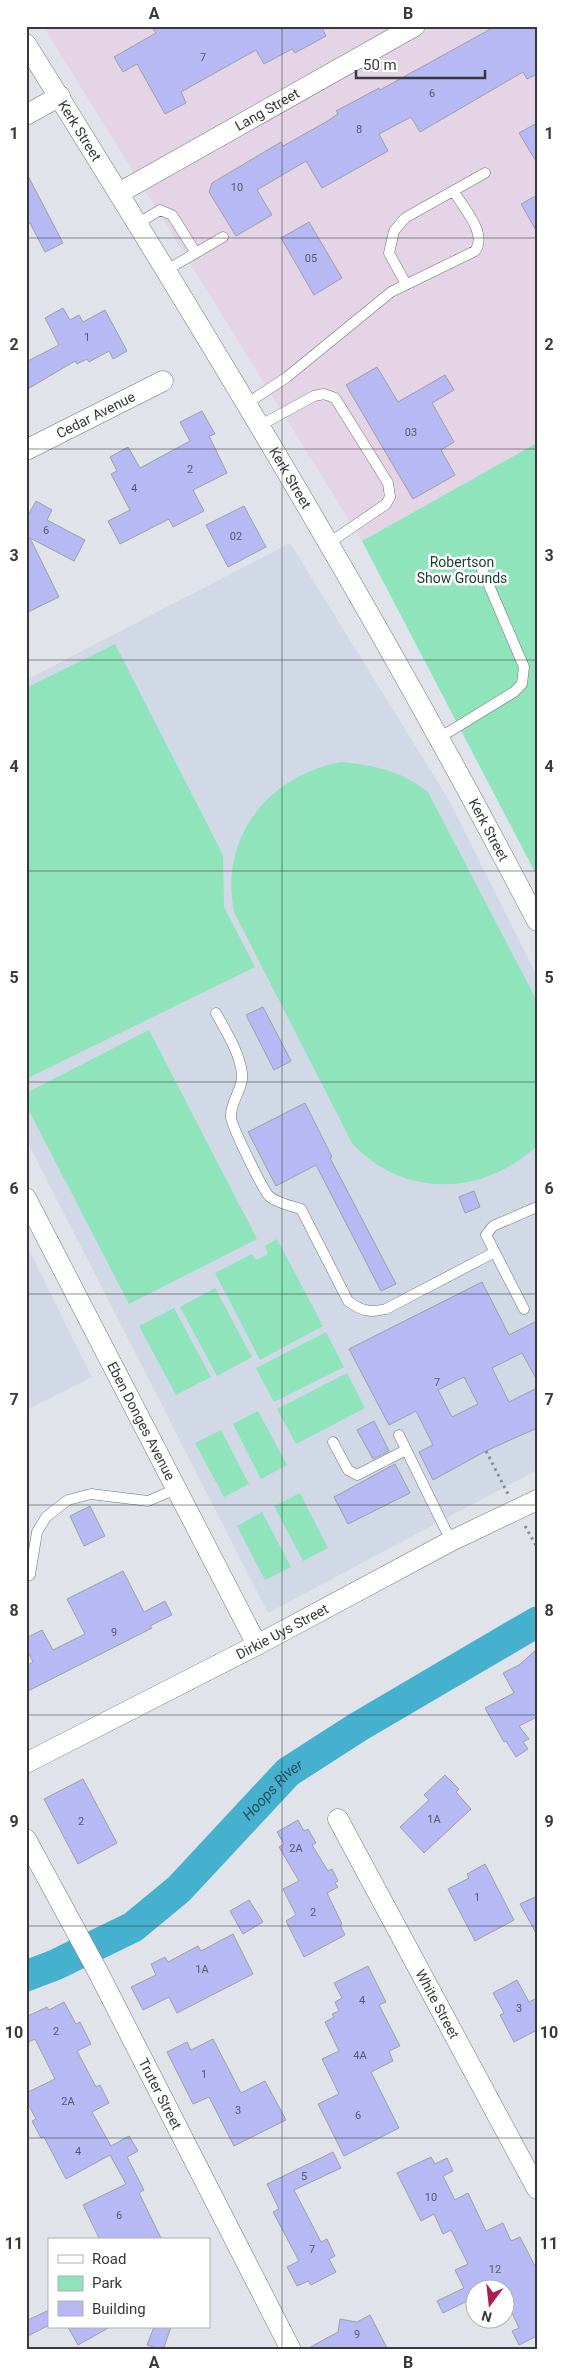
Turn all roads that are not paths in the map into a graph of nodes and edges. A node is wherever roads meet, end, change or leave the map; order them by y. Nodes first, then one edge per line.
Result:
1 (415, 26) edge
2 (26, 44) edge
3 (60, 96) junction
4 (26, 115) edge
5 (485, 173) dead end
6 (454, 192) junction
7 (119, 193) junction
8 (137, 224) junction
9 (223, 237) dead end
10 (196, 253) junction
11 (165, 271) junction
12 (406, 284) junction
13 (164, 381) dead end
14 (246, 404) junction
15 (259, 426) junction
16 (26, 450) edge
17 (330, 543) junction
18 (479, 562) dead end
19 (439, 738) junction
20 (537, 921) edge
21 (216, 1013) dead end
22 (26, 1198) edge
23 (537, 1207) edge
24 (493, 1252) junction
25 (524, 1309) dead end
26 (398, 1435) dead end
27 (333, 1442) dead end
28 (406, 1450) junction
29 (176, 1489) junction
30 (537, 1500) edge
31 (451, 1541) junction
32 (30, 1575) dead end
33 (257, 1645) junction
34 (26, 1763) edge
35 (338, 1819) dead end
36 (26, 1839) edge
37 (537, 2188) edge
38 (291, 2350) edge

1 - 7 street, Lang Street
2 - 3 street, Kerk Street
3 - 4 street
3 - 7 street, Kerk Street
5 - 6 lane
6 - 12 lane
6 - 12 lane
7 - 8 street, Kerk Street
8 - 10 lane
8 - 11 street, Kerk Street
9 - 10 lane
10 - 11 lane
11 - 14 street, Kerk Street
12 - 14 lane
13 - 16 street, Cedar Avenue
14 - 15 street, Kerk Street
15 - 17 street, Kerk Street
15 - 17 lane
17 - 19 street, Kerk Street
18 - 19 lane
19 - 20 street, Kerk Street
21 - 24 lane
22 - 29 street, Eben Donges Avenue
23 - 24 lane
24 - 25 lane
26 - 28 lane
27 - 28 lane
28 - 31 lane
29 - 32 lane
29 - 33 street, Eben Donges Avenue
30 - 31 street, Dirkie Uys Street
31 - 33 street, Dirkie Uys Street
33 - 34 street, Dirkie Uys Street
35 - 37 street, White Street
36 - 38 street, Truter Street

